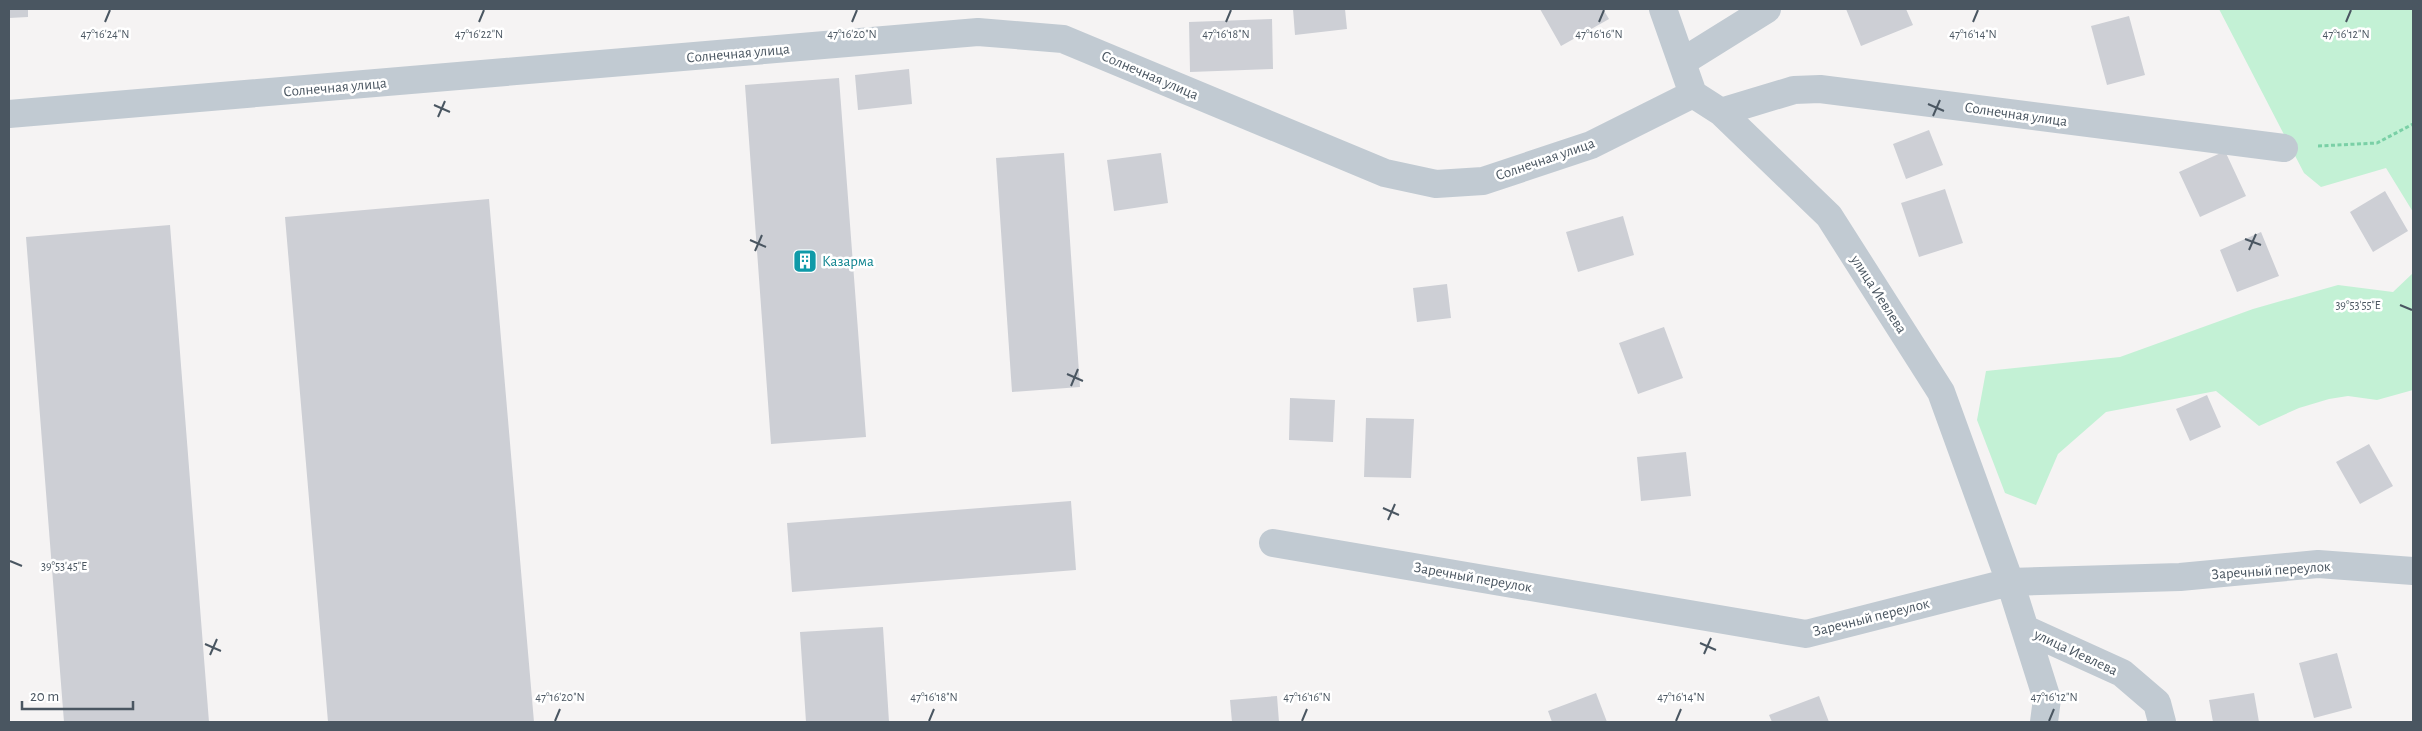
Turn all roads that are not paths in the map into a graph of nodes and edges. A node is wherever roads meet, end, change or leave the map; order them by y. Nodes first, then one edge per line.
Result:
1 (1663, 9) edge
2 (1768, 9) edge
3 (1682, 62) junction
4 (1692, 94) junction
5 (1721, 112) junction
6 (9, 114) edge
7 (2284, 148) road end
8 (1273, 543) dead end
9 (2413, 570) edge
10 (2010, 582) junction
11 (2025, 628) junction
12 (2044, 722) edge
13 (2162, 722) edge

1 - 3 street
2 - 3 street
3 - 4 street
4 - 5 street, улица Иевлева
4 - 6 street, Солнечная улица
5 - 7 street, Солнечная улица
5 - 10 street, улица Иевлева
8 - 10 street, Заречный переулок
9 - 10 street, Заречный переулок
10 - 11 street, улица Иевлева
11 - 12 street, улица Иевлева
11 - 13 street, улица Иевлева

